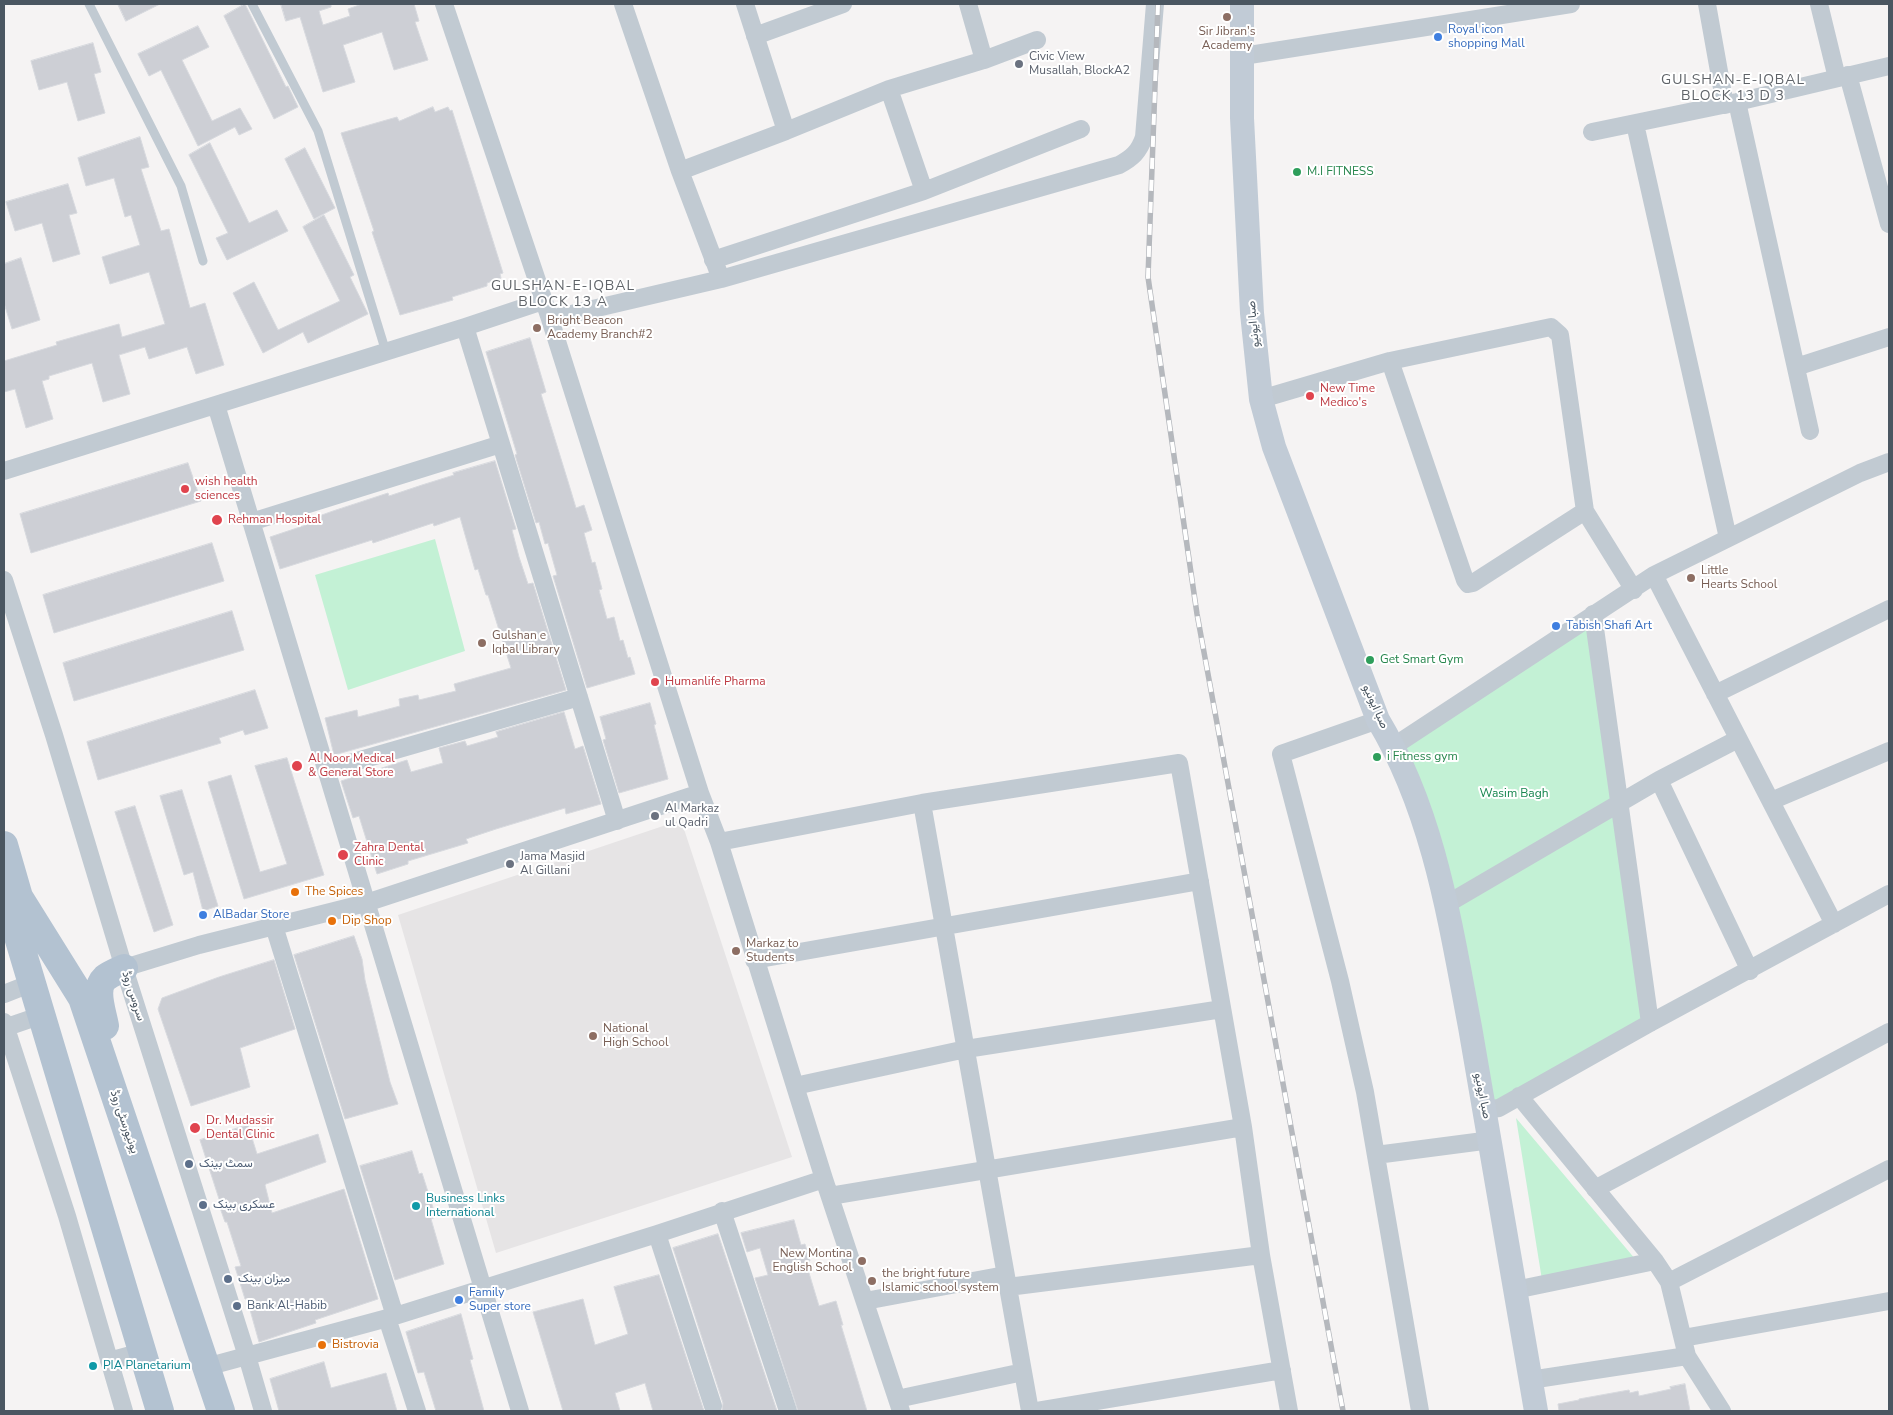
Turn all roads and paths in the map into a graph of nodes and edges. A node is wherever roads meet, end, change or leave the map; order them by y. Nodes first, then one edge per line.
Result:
1 (89, 4) edge
2 (252, 4) edge
3 (444, 4) edge
4 (623, 4) edge
5 (745, 4) edge
6 (843, 4) edge
7 (968, 4) edge
8 (1155, 4) edge
9 (1242, 4) edge
10 (1571, 4) edge
11 (1707, 4) edge
12 (1819, 4) edge
13 (754, 36) junction
14 (1037, 40) dead end
15 (1242, 56) junction
16 (984, 60) junction
17 (1889, 66) edge
18 (1843, 76) junction
19 (889, 89) junction
20 (1731, 103) junction
21 (1635, 124) junction
22 (1080, 128) dead end
23 (786, 131) junction
24 (1592, 132) dead end
25 (680, 171) junction
26 (924, 191) junction
27 (1889, 224) edge
28 (203, 260) dead end
29 (714, 260) junction
30 (721, 279) junction
31 (543, 301) junction
32 (550, 319) junction
33 (464, 327) junction
34 (1889, 337) edge
35 (386, 352) junction
36 (1390, 361) junction
37 (1796, 367) junction
38 (1261, 399) junction
39 (216, 405) junction
40 (1810, 431) dead end
41 (501, 444) junction
42 (1889, 462) edge
43 (4, 471) edge
44 (1586, 512) junction
45 (251, 522) junction
46 (1728, 538) junction
47 (1654, 576) junction
48 (4, 580) edge
49 (1634, 590) junction
50 (1889, 609) edge
51 (1593, 614) junction
52 (1715, 694) junction
53 (579, 697) junction
54 (1378, 720) junction
55 (1738, 739) junction
56 (1394, 746) junction
57 (1889, 751) edge
58 (326, 770) junction
59 (1659, 780) junction
60 (700, 794) junction
61 (1771, 802) junction
62 (922, 803) junction
63 (1619, 804) junction
64 (617, 821) junction
65 (719, 842) junction
66 (4, 845) edge
67 (1200, 881) junction
68 (4, 889) edge
69 (1889, 894) edge
70 (366, 903) junction
71 (1447, 904) junction
72 (1834, 924) junction
73 (274, 926) junction
74 (944, 926) junction
75 (754, 960) junction
76 (124, 968) junction
77 (1750, 971) junction
78 (32, 983) junction
79 (4, 994) edge
80 (1222, 1009) junction
81 (42, 1015) junction
82 (1650, 1023) junction
83 (4, 1026) edge
84 (1889, 1032) edge
85 (966, 1050) junction
86 (794, 1086) junction
87 (1519, 1096) junction
88 (1485, 1110) junction
89 (122, 1116) junction
90 (1243, 1127) junction
91 (1491, 1140) junction
92 (1376, 1155) junction
93 (1889, 1168) edge
94 (987, 1170) junction
95 (824, 1179) junction
96 (1594, 1189) junction
97 (830, 1196) junction
98 (722, 1212) junction
99 (657, 1234) junction
100 (1261, 1254) junction
101 (1655, 1260) junction
102 (1006, 1281) junction
103 (1669, 1282) junction
104 (483, 1288) junction
105 (1515, 1290) junction
106 (865, 1301) junction
107 (1889, 1301) edge
108 (391, 1317) junction
109 (1682, 1338) junction
110 (142, 1352) junction
111 (247, 1356) junction
112 (1687, 1356) junction
113 (109, 1360) junction
114 (206, 1367) junction
115 (1282, 1370) junction
116 (1023, 1372) junction
117 (1530, 1380) junction
118 (899, 1405) edge
119 (713, 1406) dead end
120 (124, 1411) edge
121 (160, 1411) edge
122 (221, 1411) edge
123 (263, 1411) edge
124 (417, 1411) edge
125 (520, 1411) edge
126 (788, 1411) edge
127 (1030, 1411) edge
128 (1037, 1411) edge
129 (1289, 1411) edge
130 (1420, 1411) edge
131 (1536, 1411) edge
132 (1722, 1411) edge

1 - 28 lane
2 - 35 lane
3 - 31 street
4 - 25 street
5 - 13 street
6 - 13 street
7 - 16 street
8 - 30 street
9 - 15 main road, صبا ایونیو
10 - 15 street
11 - 20 street
12 - 18 street
13 - 23 street
14 - 16 street
15 - 38 main road, صبا ایونیو
16 - 19 street
17 - 18 street
18 - 20 street
18 - 27 street
19 - 23 street
19 - 26 street
20 - 21 street
20 - 37 street
21 - 24 street
21 - 46 street
22 - 26 street
23 - 25 street
25 - 29 street
26 - 29 street
29 - 30 street
30 - 32 street
31 - 32 street
31 - 33 street
32 - 60 street
33 - 35 street
33 - 41 street
34 - 37 street
35 - 39 street
36 - 38 street
36 - 44 street
36 - 44 street
37 - 40 street
38 - 54 main road, صبا ایونیو
39 - 43 street
39 - 45 street
41 - 45 street
41 - 53 street
42 - 46 street
44 - 49 street
45 - 58 street
46 - 47 street
47 - 49 street
47 - 52 street
48 - 76 street, سروس روڈ
49 - 51 street
50 - 52 street
51 - 56 street
51 - 63 street
52 - 55 street
53 - 58 street
53 - 64 street
54 - 56 main road, صبا ایونیو
54 - 92 street
55 - 59 street
55 - 61 street
56 - 71 main road, صبا ایونیو
57 - 61 street
58 - 70 street
59 - 63 street
59 - 77 street
60 - 64 street
60 - 65 street
61 - 72 street
62 - 65 street
62 - 67 street
62 - 74 street
63 - 71 street
63 - 82 street
64 - 70 street
65 - 75 street
66 - 89 main road, یونیورسٹی روڈ
67 - 74 street
67 - 80 street
68 - 78 main road
69 - 72 street
70 - 73 street
70 - 104 street
71 - 88 main road, صبا ایونیو
72 - 77 street
73 - 76 street
73 - 108 street
74 - 75 street
74 - 85 street
75 - 86 street
76 - 89 main road
76 - 111 street, سروس روڈ
77 - 82 street
78 - 79 street
78 - 81 main road
80 - 85 street
80 - 90 street
81 - 83 street
81 - 110 main road
82 - 87 street
83 - 113 street
84 - 96 street
85 - 86 street
85 - 94 street
86 - 95 street
87 - 88 street
87 - 96 street
88 - 91 main road, صبا ایونیو
89 - 114 main road, یونیورسٹی روڈ
90 - 94 street
90 - 100 street
91 - 92 street
91 - 105 main road, صبا ایونیو
92 - 130 street
93 - 103 street
94 - 97 street
94 - 102 street
95 - 97 street
95 - 98 street
96 - 101 street
97 - 106 street
98 - 99 street
98 - 126 street
99 - 104 street
99 - 119 street
100 - 102 street
100 - 115 street
101 - 103 street
101 - 105 street
102 - 106 street
102 - 116 street
103 - 109 street
104 - 108 street
104 - 125 street
105 - 117 main road, صبا ایونیو
106 - 118 street
107 - 109 street
108 - 111 street
108 - 124 street
109 - 112 street
110 - 113 street
110 - 121 main road
111 - 114 street
111 - 123 street, سروس روڈ
112 - 117 street
112 - 132 street
113 - 120 street
114 - 122 main road, یونیورسٹی روڈ
115 - 128 street
115 - 129 street
116 - 118 street
116 - 127 street
117 - 131 main road, صبا ایونیو

